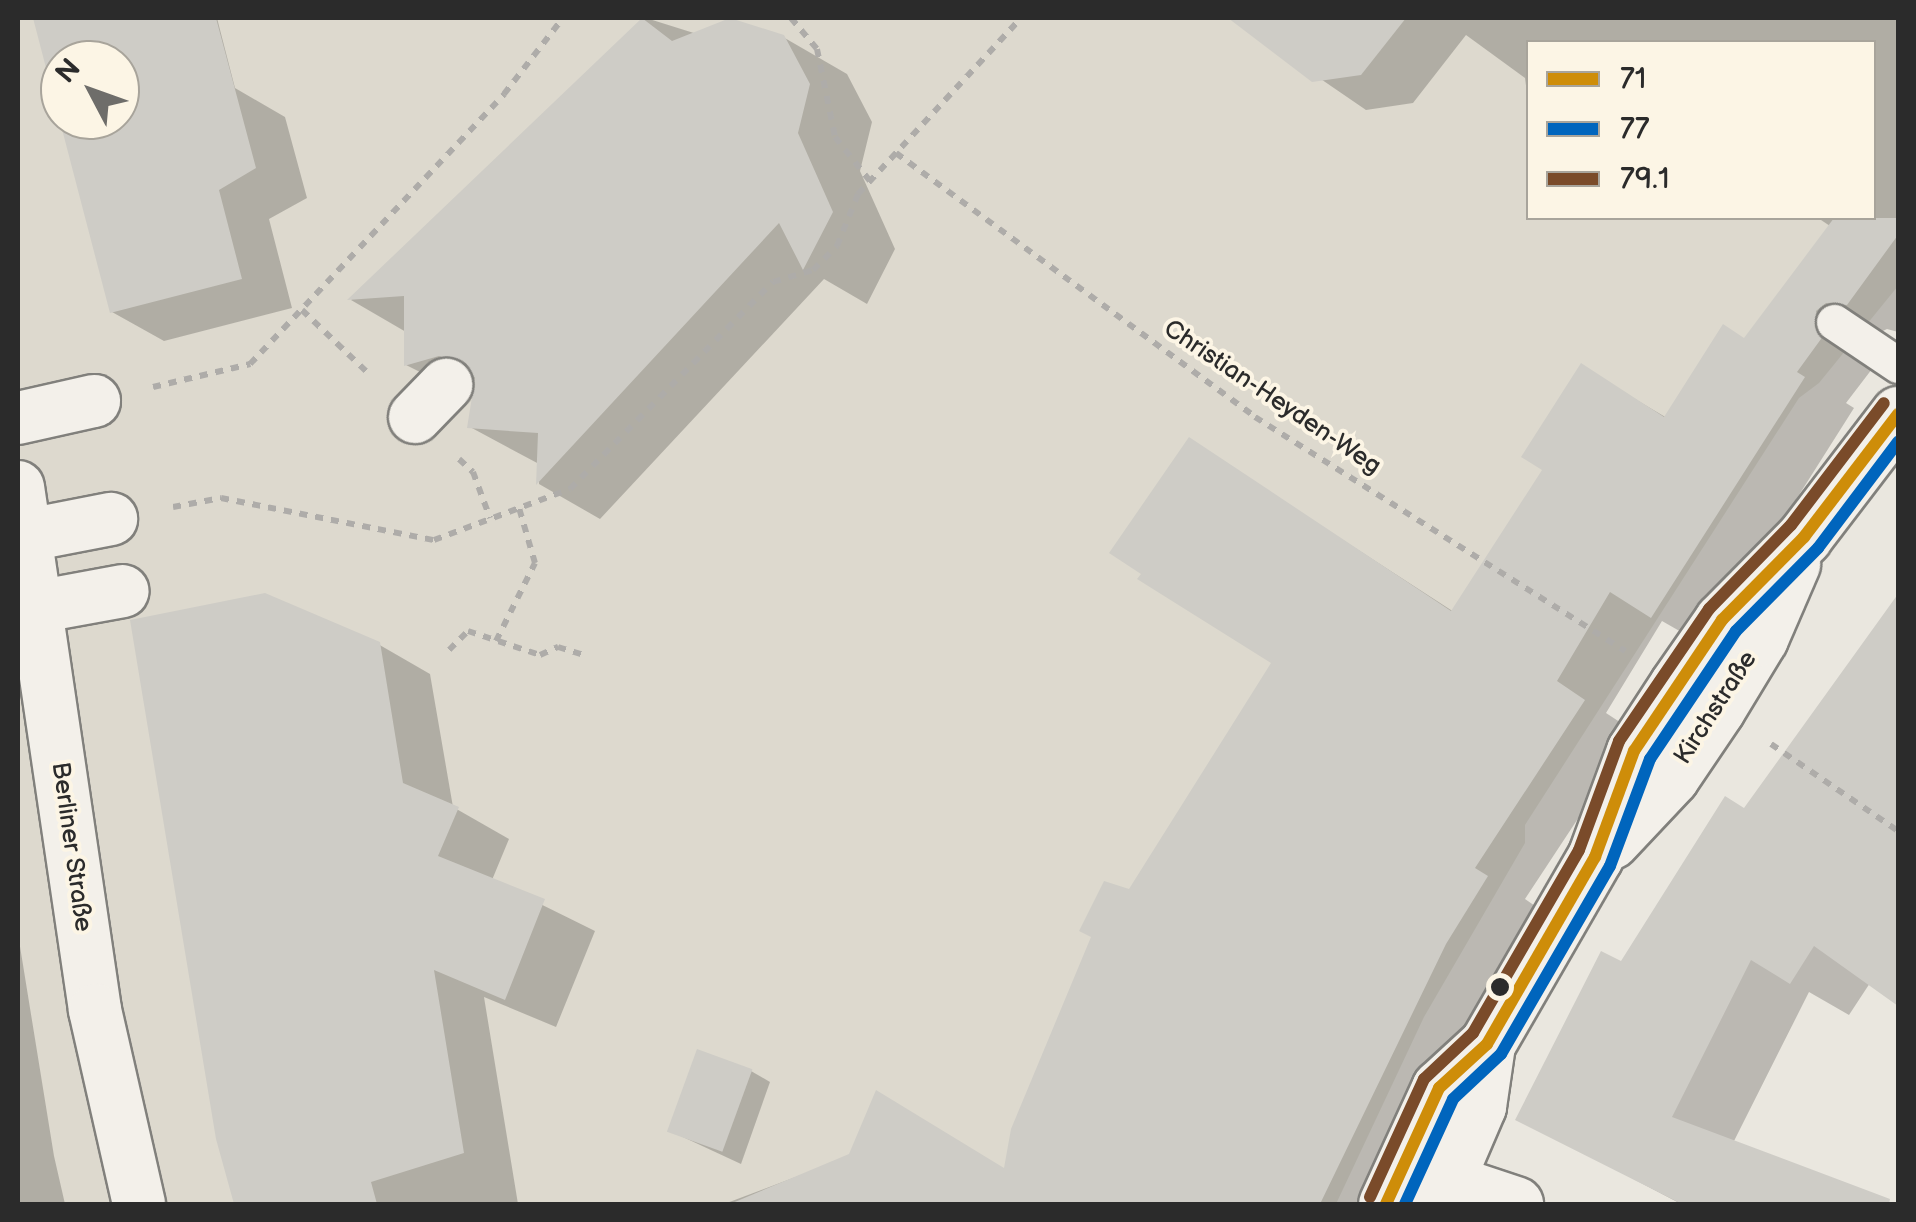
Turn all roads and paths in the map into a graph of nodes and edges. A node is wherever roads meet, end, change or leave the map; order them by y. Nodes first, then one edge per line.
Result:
1 (563, 18) edge
2 (792, 18) edge
3 (1022, 18) edge
4 (896, 153) junction
5 (870, 181) junction
6 (1834, 322) dead end
7 (1898, 365) edge
8 (94, 401) joint
9 (18, 418) edge
10 (1890, 443) edge
11 (519, 508) junction
12 (111, 519) joint
13 (20, 520) edge
14 (123, 590) dead end
15 (36, 607) junction
16 (496, 642) junction
17 (448, 650) dead end
18 (587, 656) dead end
19 (1636, 660) dead end
20 (1765, 740) dead end
21 (1898, 831) edge
22 (1487, 1044) junction
23 (1441, 1193) edge
24 (138, 1204) edge
25 (1386, 1204) edge
26 (1515, 1204) edge

1 - 8 path
2 - 5 path
3 - 4 path
4 - 5 path
4 - 19 path, Christian-Heyden-Weg
5 - 11 path
6 - 7 lane
8 - 9 street
10 - 22 street, Kirchstraße
11 - 12 path
11 - 16 path
12 - 13 street
13 - 15 street, Berliner Straße
14 - 15 street
15 - 24 street, Berliner Straße
16 - 17 path
16 - 18 path
20 - 21 path
22 - 23 street, Kirchstraße
22 - 25 street, Kirchstraße
23 - 26 street, Kirchstraße

